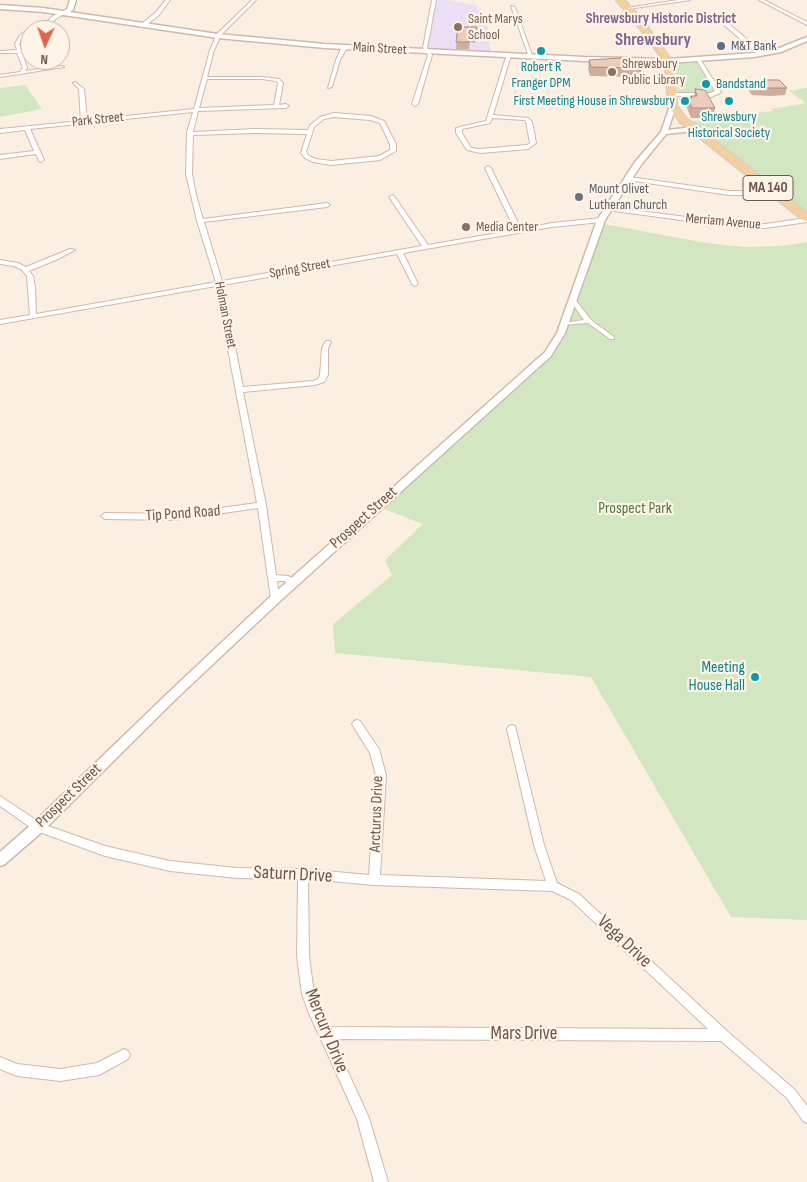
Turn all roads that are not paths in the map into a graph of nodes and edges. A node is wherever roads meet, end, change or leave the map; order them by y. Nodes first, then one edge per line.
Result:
1 (74, 0) edge
2 (168, 0) edge
3 (254, 0) edge
4 (434, 0) edge
5 (620, 0) edge
6 (688, 0) edge
7 (761, 0) edge
8 (0, 7) edge
9 (513, 7) dead end
10 (628, 8) junction
11 (62, 14) junction
12 (719, 18) dead end
13 (52, 20) edge
14 (807, 24) edge
15 (142, 26) junction
16 (218, 36) junction
17 (20, 38) edge
18 (807, 39) edge
19 (348, 47) junction
20 (800, 48) edge
21 (20, 50) edge
22 (20, 51) edge
23 (429, 51) junction
24 (0, 52) edge
25 (761, 54) junction
26 (509, 55) junction
27 (531, 56) junction
28 (698, 59) junction
29 (668, 60) junction
30 (42, 70) edge
31 (22, 72) joint
32 (0, 76) edge
33 (204, 78) junction
34 (74, 83) dead end
35 (330, 87) dead end
36 (673, 100) junction
37 (415, 104) dead end
38 (276, 106) junction
39 (286, 106) dead end
40 (196, 110) junction
41 (490, 116) junction
42 (84, 122) junction
43 (27, 128) junction
44 (691, 128) junction
45 (665, 130) junction
46 (0, 131) edge
47 (310, 132) junction
48 (190, 134) junction
49 (36, 152) junction
50 (0, 157) edge
51 (41, 160) dead end
52 (488, 168) dead end
53 (629, 178) junction
54 (771, 190) junction
55 (392, 197) dead end
56 (327, 205) dead end
57 (609, 208) junction
58 (807, 219) edge
59 (601, 220) junction
60 (200, 221) junction
61 (519, 231) junction
62 (426, 247) junction
63 (72, 250) dead end
64 (399, 252) junction
65 (0, 262) edge
66 (26, 271) junction
67 (219, 283) junction
68 (415, 284) dead end
69 (572, 299) junction
70 (33, 316) junction
71 (589, 321) junction
72 (0, 322) edge
73 (564, 324) junction
74 (612, 338) dead end
75 (328, 342) dead end
76 (239, 390) junction
77 (262, 505) junction
78 (105, 516) dead end
79 (272, 578) junction
80 (293, 582) junction
81 (275, 599) junction
82 (357, 724) dead end
83 (512, 729) dead end
84 (0, 800) edge
85 (38, 827) junction
86 (0, 860) edge
87 (303, 874) junction
88 (374, 880) junction
89 (553, 886) junction
90 (325, 1033) junction
91 (723, 1035) junction
92 (124, 1055) dead end
93 (0, 1063) edge
94 (807, 1117) edge
95 (380, 1182) edge

1 - 11 street
2 - 15 street
3 - 16 street
4 - 23 street
5 - 10 main road
6 - 10 street
7 - 14 street
8 - 11 main road, Main Street
9 - 27 street
10 - 29 main road
11 - 13 street
11 - 15 main road, Main Street
12 - 25 street
15 - 16 main road, Main Street
16 - 19 main road, Main Street
16 - 33 street, Holman Street
17 - 21 street
18 - 20 main road
19 - 23 main road, Main Street
19 - 35 street
20 - 25 main road, Main Street
22 - 24 street
23 - 26 main road, Main Street
23 - 37 street
25 - 28 main road, Main Street
26 - 27 main road, Main Street
26 - 41 street
27 - 29 main road, Main Street
28 - 29 main road, Main Street
28 - 36 street
29 - 36 main road
30 - 31 street
31 - 32 street
33 - 38 street
33 - 40 street, Holman Street
34 - 42 street
36 - 44 main road, MA 140
36 - 45 street, Prospect Street
38 - 39 street, Park Street
38 - 40 street, Park Street
40 - 42 street, Park Street
40 - 48 street, Holman Street
41 - 41 street
42 - 43 street, Park Street
43 - 46 street, Park Street
43 - 49 street
44 - 45 street
44 - 54 main road, MA 140
45 - 53 street, Prospect Street
47 - 47 street
47 - 48 street
48 - 60 street, Holman Street
49 - 50 street
49 - 51 street
52 - 61 street
53 - 54 street
53 - 57 street, Prospect Street
54 - 58 main road, MA 140
55 - 62 street
56 - 60 street
57 - 58 street, Merriam Avenue
57 - 59 street, Prospect Street
59 - 61 street, Spring Street
59 - 69 street, Prospect Street
60 - 67 street, Holman Street
61 - 62 street, Spring Street
62 - 64 street, Spring Street
63 - 66 street
64 - 67 street, Spring Street
64 - 68 street
65 - 66 street
66 - 70 street
67 - 70 street, Spring Street
67 - 76 street, Holman Street
69 - 71 street
69 - 73 street, Prospect Street
70 - 72 street, Spring Street
71 - 73 street
71 - 74 street
73 - 80 street, Prospect Street
75 - 76 street
76 - 77 street, Holman Street
77 - 78 street, Tip Pond Road
77 - 79 street, Holman Street
79 - 80 street
79 - 81 street, Holman Street
80 - 81 street, Prospect Street
81 - 85 street, Prospect Street
82 - 88 street, Arcturus Drive
83 - 89 street
84 - 85 street
85 - 86 street, Prospect Street
85 - 87 street, Saturn Drive
87 - 88 street, Saturn Drive
87 - 90 street, Mercury Drive
88 - 89 street, Saturn Drive
89 - 91 street, Vega Drive
90 - 91 street, Mars Drive
90 - 95 street, Mercury Drive
91 - 94 street, Vega Drive
92 - 93 street

